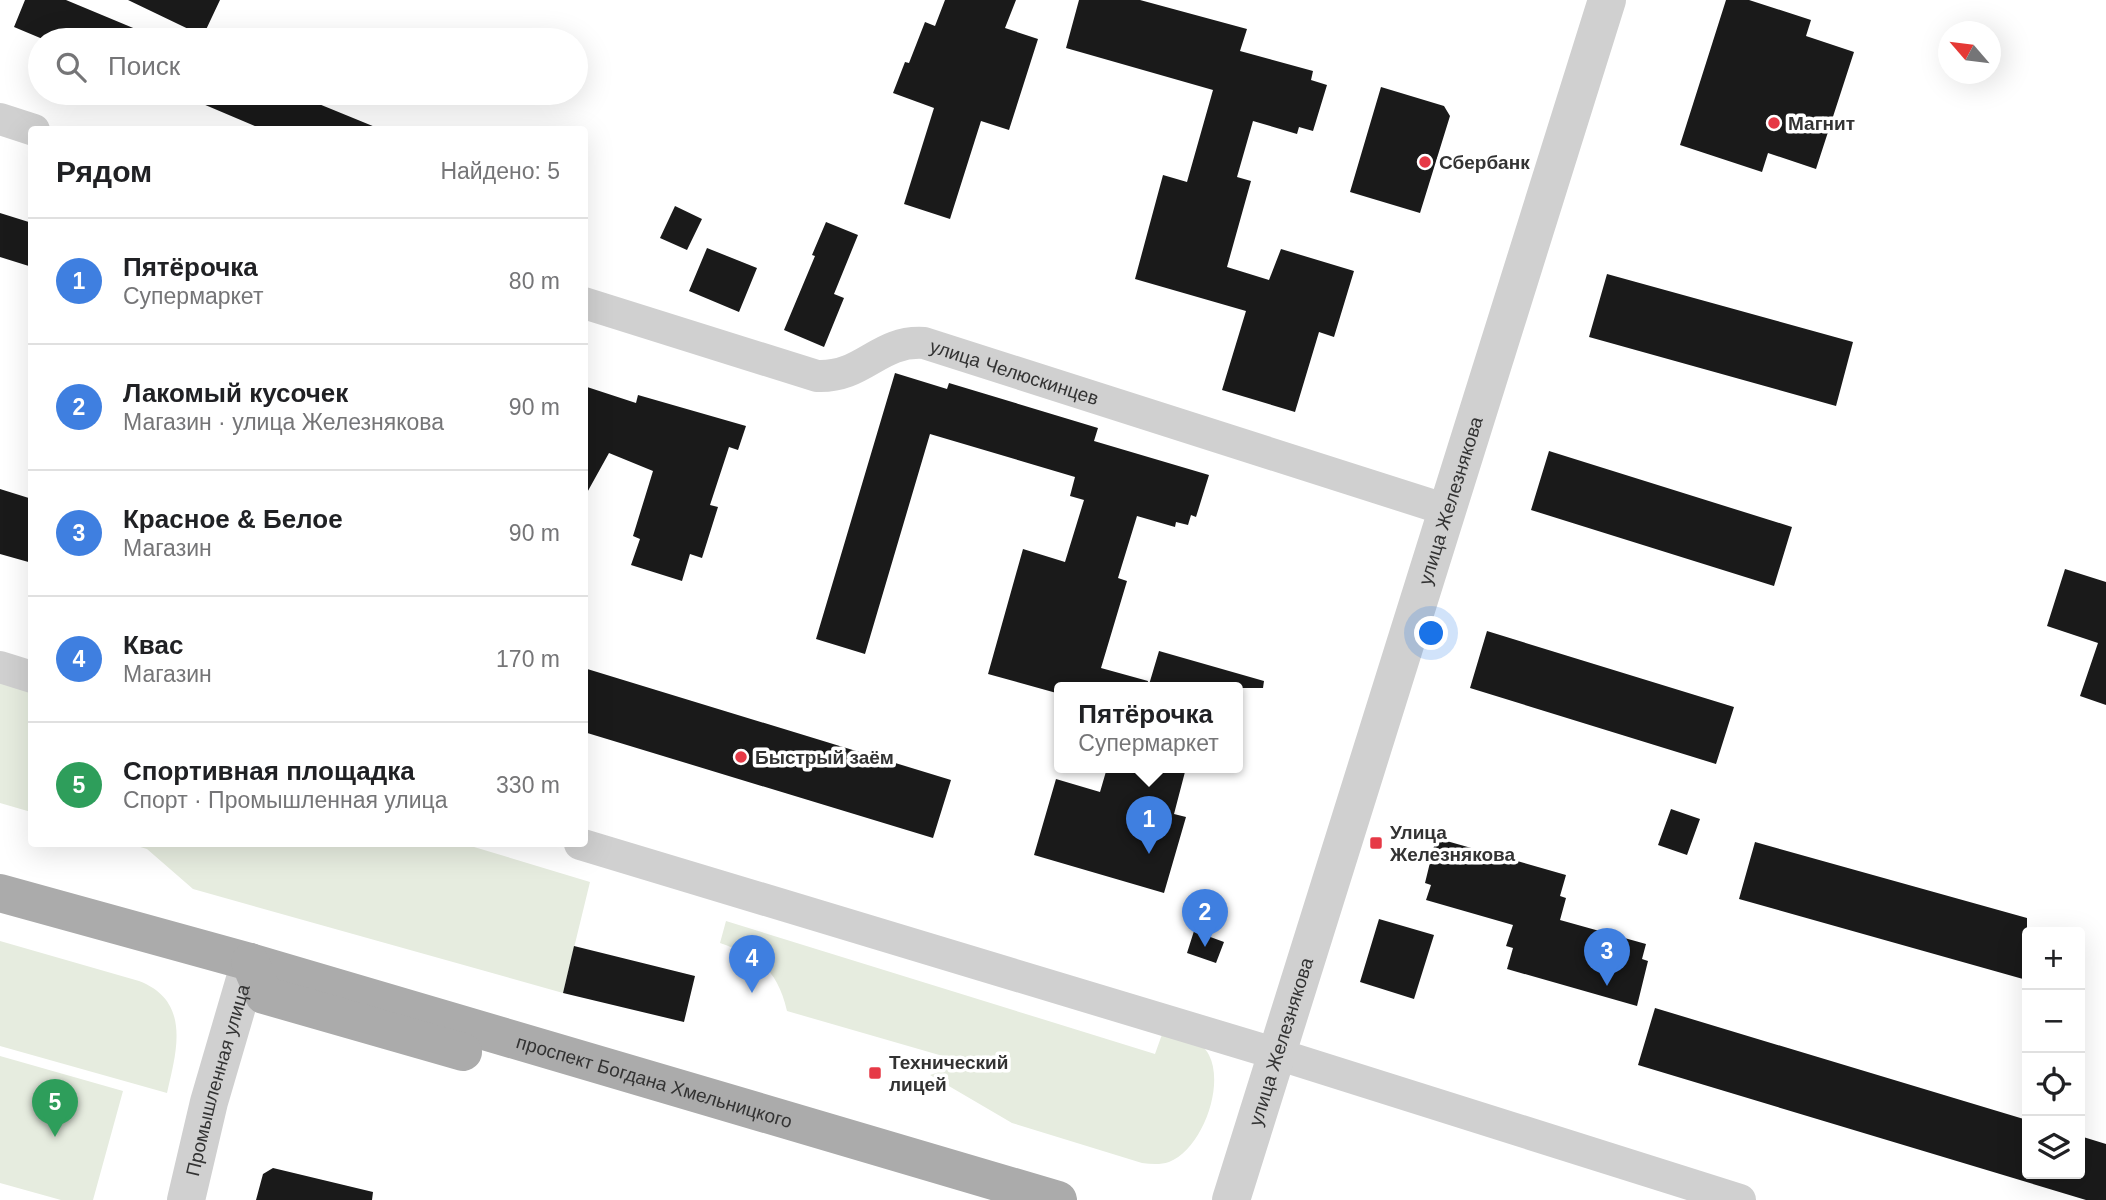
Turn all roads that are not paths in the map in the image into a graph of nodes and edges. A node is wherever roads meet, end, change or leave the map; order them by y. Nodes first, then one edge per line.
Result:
1 (1607, 0) edge
2 (0, 119) edge
3 (28, 128) edge
4 (588, 304) edge
5 (1447, 510) junction
6 (0, 667) edge
7 (28, 676) edge
8 (588, 846) edge
9 (0, 893) edge
10 (250, 962) junction
11 (1277, 1054) junction
12 (186, 1200) edge
13 (974, 1200) edge
14 (1058, 1200) edge
15 (1231, 1200) edge
16 (1740, 1200) edge

1 - 5 street, улица Железнякова
2 - 3 street
4 - 5 street, улица Челюскинцев
5 - 11 street, улица Железнякова
6 - 7 street
8 - 11 street
9 - 10 main road, проспект Богдана Хмельницкого
10 - 12 street, Промышленная улица
10 - 13 main road, проспект Богдана Хмельницкого
10 - 14 main road, проспект Богдана Хмельницкого
11 - 15 street, улица Железнякова
11 - 16 street

